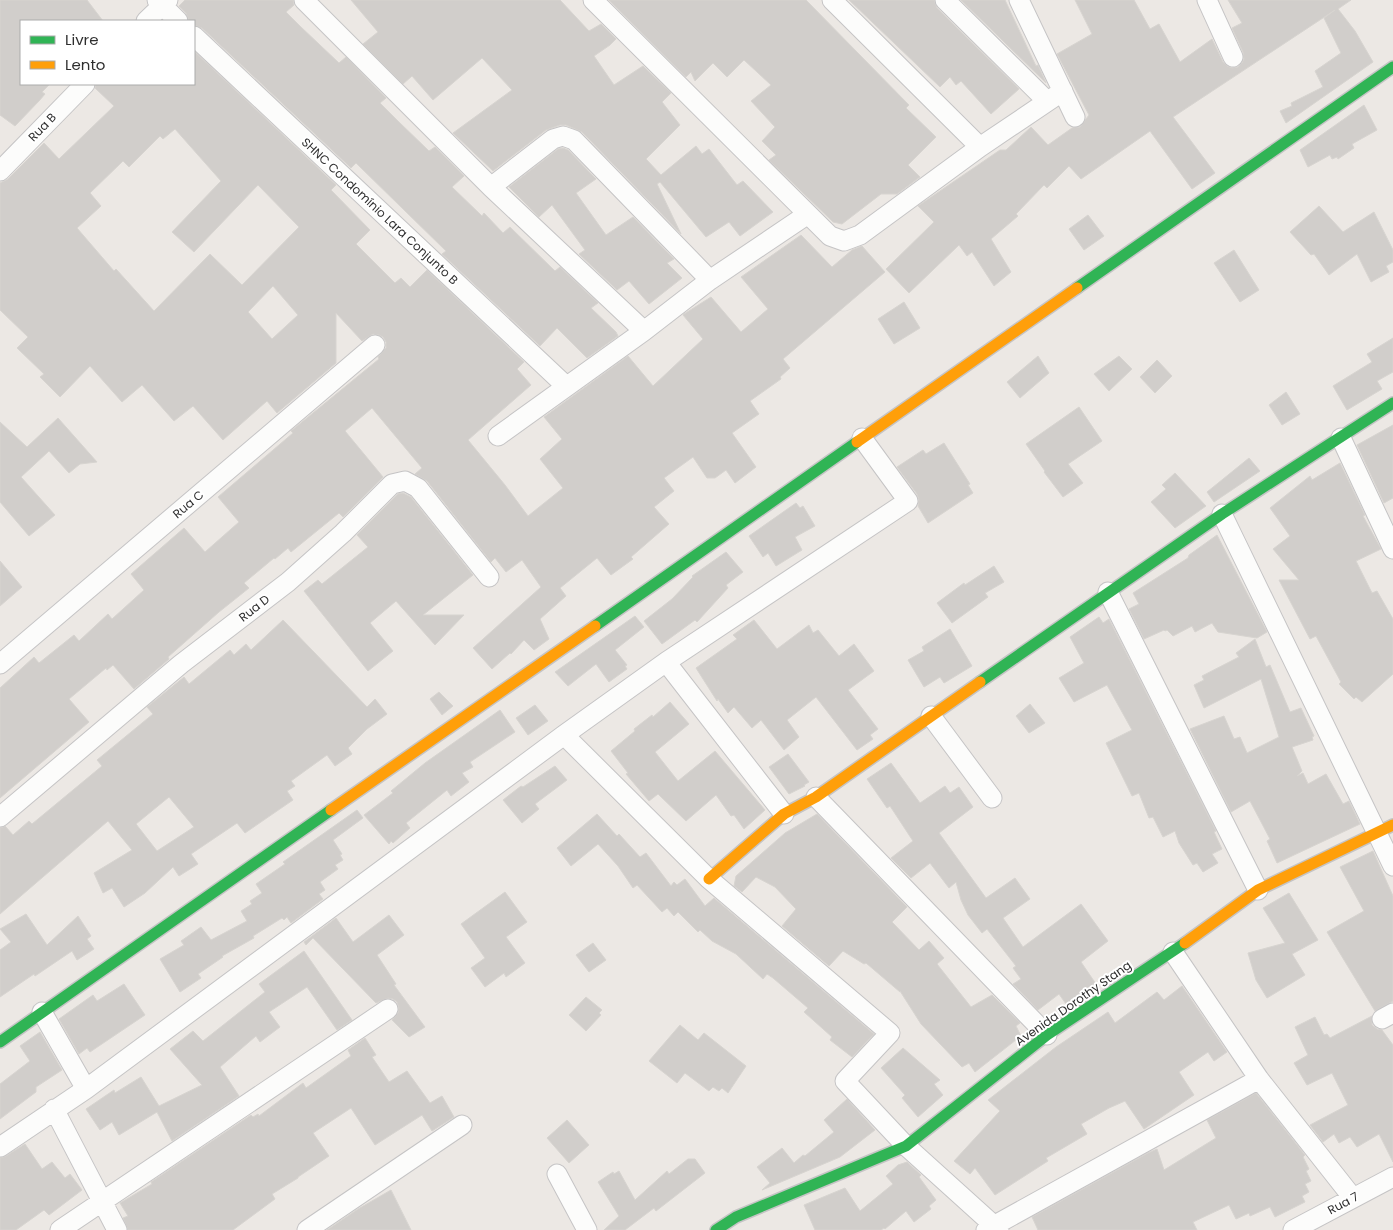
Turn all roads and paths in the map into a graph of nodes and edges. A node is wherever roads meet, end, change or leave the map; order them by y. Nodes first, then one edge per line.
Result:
1 (304, 0) edge
2 (593, 0) edge
3 (832, 0) edge
4 (945, 0) edge
5 (1019, 0) edge
6 (1207, 0) edge
7 (162, 2) edge
8 (147, 20) edge
9 (177, 20) edge
10 (195, 37) edge
11 (1233, 57) dead end
12 (1393, 67) edge
13 (84, 85) edge
14 (1063, 91) junction
15 (1047, 101) junction
16 (1076, 117) dead end
17 (980, 147) junction
18 (0, 171) edge
19 (491, 187) junction
20 (808, 214) junction
21 (710, 280) junction
22 (644, 331) junction
23 (375, 345) dead end
24 (566, 386) junction
25 (1393, 403) edge
26 (498, 436) dead end
27 (862, 438) junction
28 (1341, 438) junction
29 (1222, 514) junction
30 (1393, 549) edge
31 (489, 577) dead end
32 (1108, 592) junction
33 (666, 662) junction
34 (0, 664) edge
35 (931, 716) junction
36 (564, 735) junction
37 (816, 797) junction
38 (992, 798) dead end
39 (784, 814) junction
40 (0, 817) edge
41 (1393, 824) edge
42 (1376, 833) junction
43 (1393, 866) edge
44 (709, 879) junction
45 (1258, 890) junction
46 (1173, 952) junction
47 (388, 1009) dead end
48 (42, 1012) junction
49 (1047, 1035) junction
50 (0, 1042) edge
51 (1259, 1078) junction
52 (86, 1089) junction
53 (54, 1109) junction
54 (462, 1125) dead end
55 (906, 1146) junction
56 (0, 1147) edge
57 (557, 1174) dead end
58 (1393, 1177) edge
59 (1353, 1198) junction
60 (102, 1202) junction
61 (994, 1228) edge
62 (60, 1230) edge
63 (117, 1230) edge
64 (307, 1230) edge
65 (588, 1230) edge
66 (716, 1230) edge
67 (1293, 1230) edge

1 - 19 street
2 - 20 street
3 - 17 street
4 - 15 street
5 - 14 street
6 - 11 street
7 - 8 street
7 - 9 street
10 - 24 street, SHNC Condomínio Lara Conjunto B
12 - 27 street
13 - 18 street, Rua B
14 - 15 street
14 - 16 street
15 - 17 street
17 - 20 street
19 - 21 street
19 - 22 street
20 - 21 street
21 - 22 street
22 - 24 street
23 - 34 street, Rua C
24 - 26 street
25 - 28 street
27 - 33 street
27 - 48 street
28 - 29 street
28 - 30 street
29 - 32 street
29 - 42 street
31 - 40 street, Rua D
32 - 35 street
32 - 45 street
33 - 36 street
33 - 39 street
35 - 37 street
35 - 38 street
36 - 44 street
36 - 52 street
37 - 39 street
37 - 49 street
39 - 44 street
41 - 42 street, Avenida Dorothy Stang
42 - 43 street
42 - 45 street, Avenida Dorothy Stang
44 - 55 street
45 - 46 street, Avenida Dorothy Stang
46 - 49 street, Avenida Dorothy Stang
46 - 51 street
47 - 60 street
48 - 50 street
48 - 52 street
49 - 55 street, Avenida Dorothy Stang
51 - 59 street
51 - 61 street
52 - 53 street
53 - 56 street
53 - 60 street
54 - 64 street
55 - 61 street
55 - 66 street, Avenida Dorothy Stang
57 - 65 street
58 - 59 street, Rua 7
59 - 67 street, Rua 7
60 - 62 street
60 - 63 street

